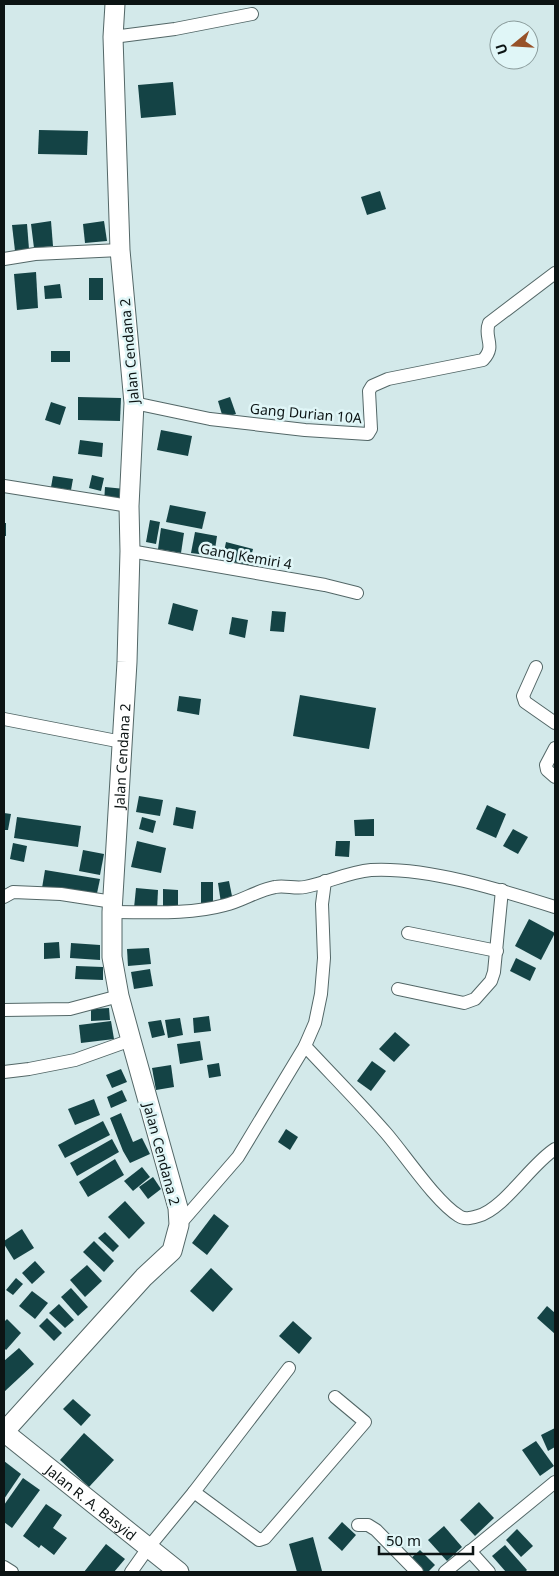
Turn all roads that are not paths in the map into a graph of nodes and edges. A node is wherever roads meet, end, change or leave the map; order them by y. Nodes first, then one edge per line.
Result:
1 (115, 4) edge
2 (252, 14) dead end
3 (113, 37) junction
4 (120, 250) junction
5 (4, 259) edge
6 (555, 273) edge
7 (134, 403) junction
8 (4, 486) edge
9 (129, 506) junction
10 (130, 551) junction
11 (357, 593) dead end
12 (536, 667) dead end
13 (4, 718) edge
14 (555, 723) edge
15 (122, 742) junction
16 (555, 748) edge
17 (555, 778) edge
18 (325, 881) junction
19 (502, 890) junction
20 (4, 897) edge
21 (113, 907) junction
22 (555, 907) edge
23 (408, 934) dead end
24 (497, 952) junction
25 (398, 989) dead end
26 (119, 996) junction
27 (4, 1010) edge
28 (130, 1040) junction
29 (305, 1046) junction
30 (4, 1072) edge
31 (555, 1149) edge
32 (179, 1226) junction
33 (289, 1368) dead end
34 (335, 1397) dead end
35 (4, 1432) edge
36 (555, 1482) edge
37 (194, 1492) junction
38 (358, 1525) dead end
39 (148, 1548) junction
40 (470, 1551) junction
41 (4, 1566) edge
42 (12, 1572) edge
43 (131, 1572) edge
44 (179, 1572) edge
45 (417, 1572) edge
46 (445, 1572) edge
47 (489, 1572) edge

1 - 3 street, Jalan Cendana 2
2 - 3 street
3 - 4 street, Jalan Cendana 2
4 - 5 street
4 - 7 street, Jalan Cendana 2
6 - 7 street, Gang Durian 10A
7 - 9 street, Jalan Cendana 2
8 - 9 street
9 - 10 street, Jalan Cendana 2
10 - 11 street, Gang Kemiri 4
10 - 15 street, Jalan Cendana 2
12 - 14 street
13 - 15 street
15 - 21 street, Jalan Cendana 2
16 - 17 street
18 - 19 street
18 - 21 street
18 - 29 street
19 - 22 street
19 - 24 street
20 - 21 street
21 - 26 street, Jalan Cendana 2
23 - 24 street
24 - 25 street
26 - 27 street
26 - 28 street, Jalan Cendana 2
28 - 30 street
28 - 32 street, Jalan Cendana 2
29 - 31 street
29 - 32 street
32 - 35 street, Jalan Cendana 2
33 - 37 street
34 - 37 street
35 - 39 street, Jalan R. A. Basyid
36 - 40 street
37 - 39 street
38 - 45 street
39 - 43 street
39 - 44 street, Jalan R. A. Basyid
40 - 46 street
40 - 47 street
41 - 42 street

